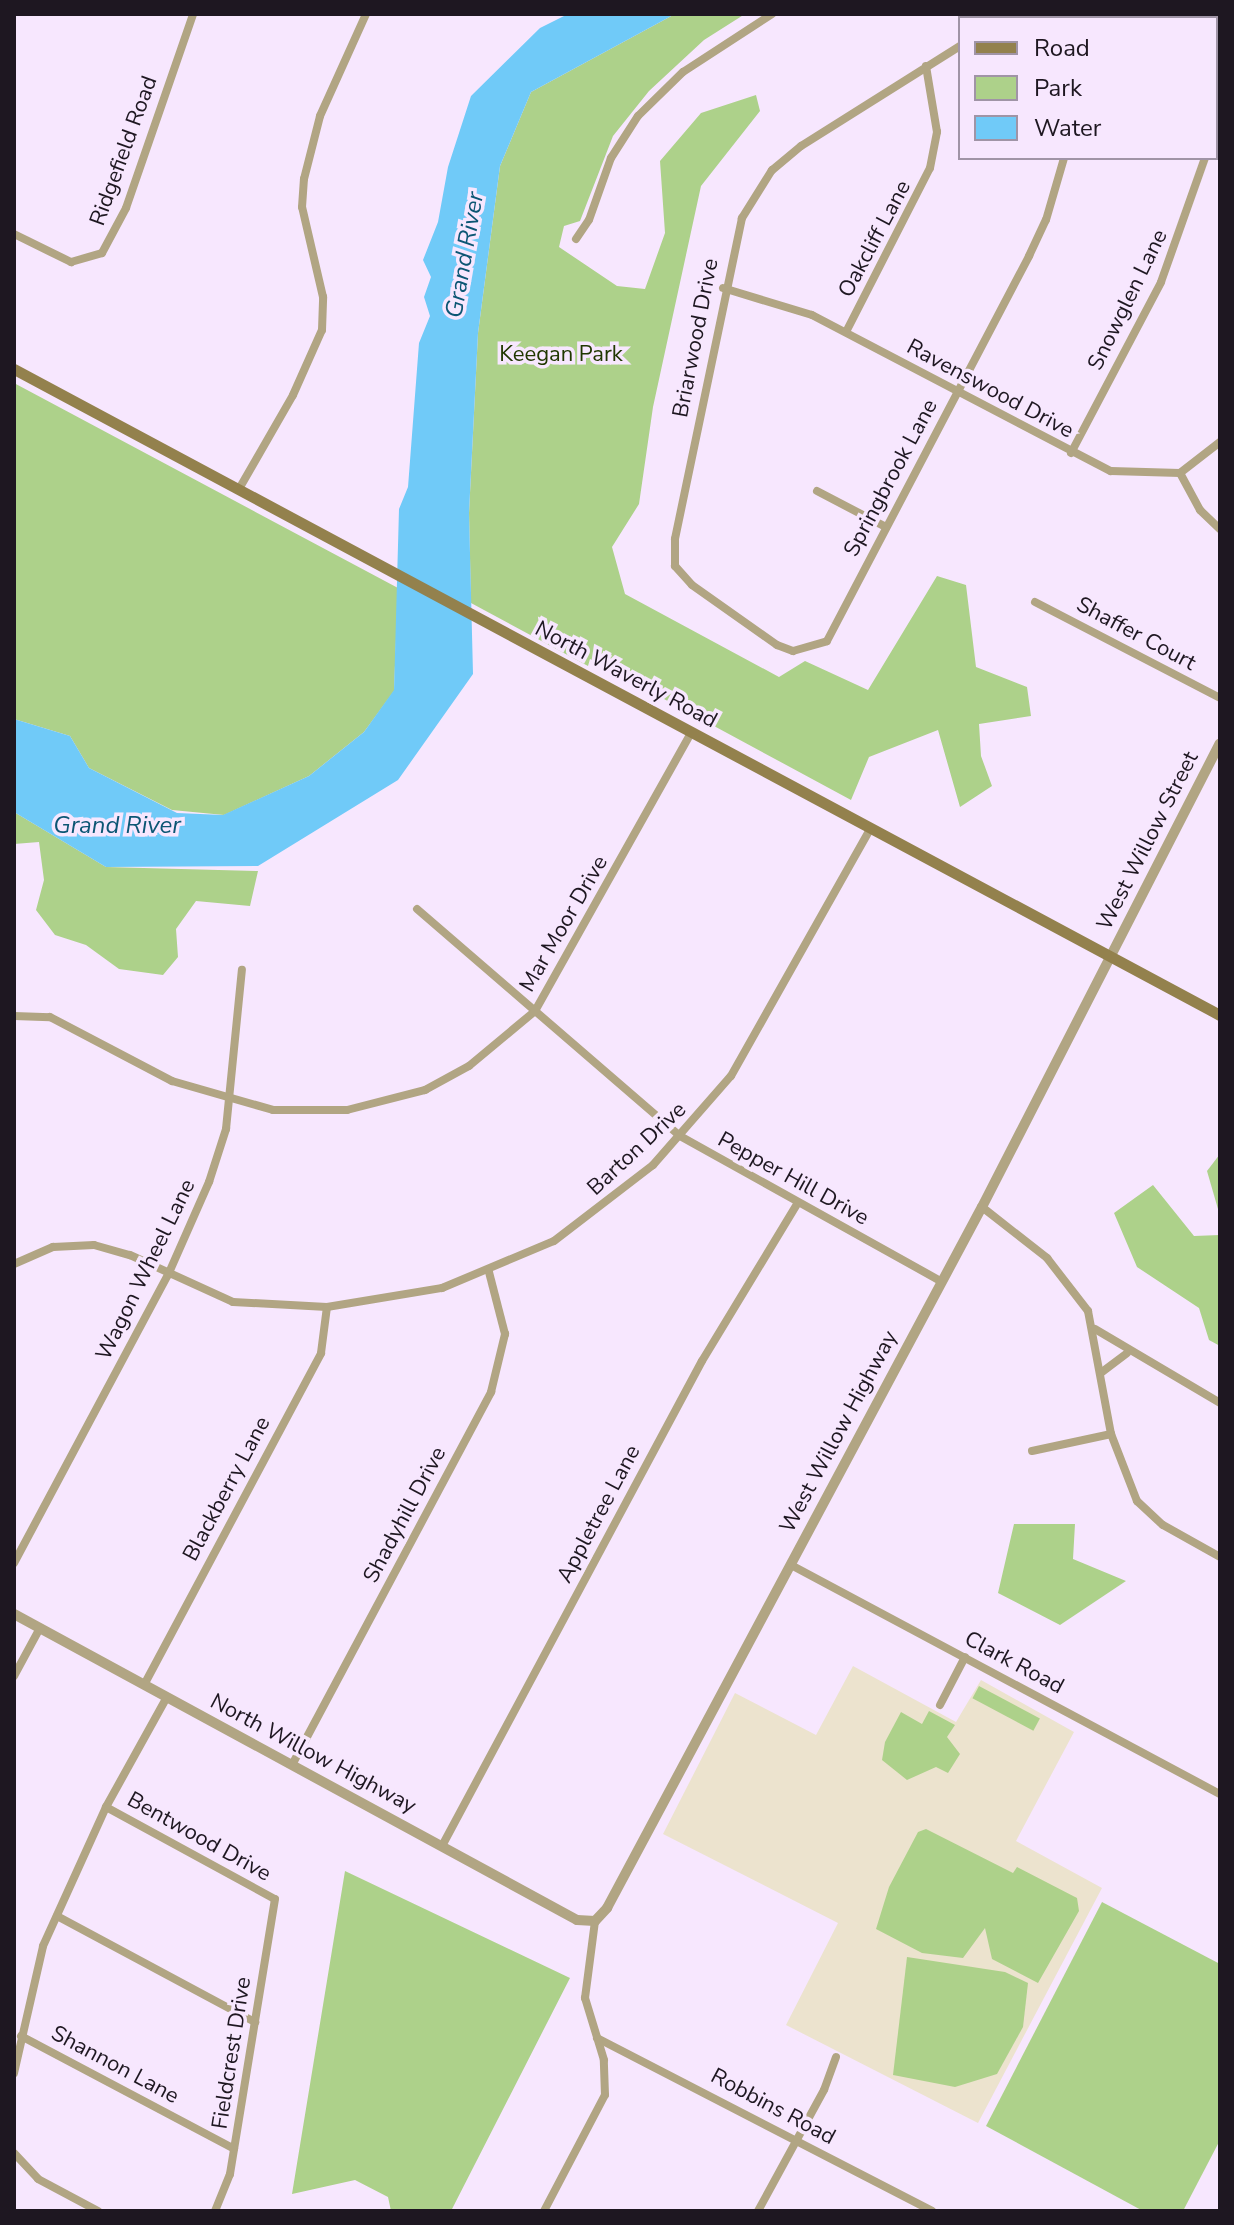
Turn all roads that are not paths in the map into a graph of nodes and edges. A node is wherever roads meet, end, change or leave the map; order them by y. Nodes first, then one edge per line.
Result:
1 (193, 14) edge
2 (366, 14) edge
3 (772, 14) edge
4 (958, 47) edge
5 (926, 66) junction
6 (1063, 160) edge
7 (1204, 160) edge
8 (14, 234) edge
9 (576, 239) dead end
10 (723, 288) junction
11 (846, 332) junction
12 (14, 369) edge
13 (957, 392) junction
14 (1220, 442) edge
15 (1071, 453) junction
16 (1180, 473) junction
17 (239, 489) junction
18 (817, 491) dead end
19 (886, 527) junction
20 (1220, 529) edge
21 (1035, 602) dead end
22 (827, 641) joint
23 (1220, 698) edge
24 (691, 733) junction
25 (1220, 743) edge
26 (871, 828) junction
27 (417, 909) dead end
28 (1111, 957) junction
29 (242, 970) dead end
30 (535, 1011) junction
31 (1220, 1015) edge
32 (14, 1016) edge
33 (230, 1101) junction
34 (680, 1136) junction
35 (797, 1204) junction
36 (982, 1207) junction
37 (14, 1264) edge
38 (489, 1272) junction
39 (168, 1275) junction
40 (941, 1281) junction
41 (327, 1307) junction
42 (1094, 1328) junction
43 (1127, 1353) junction
44 (1102, 1372) junction
45 (1220, 1403) edge
46 (1111, 1434) junction
47 (1032, 1451) dead end
48 (1220, 1557) edge
49 (14, 1563) edge
50 (791, 1565) junction
51 (14, 1614) edge
52 (40, 1628) junction
53 (965, 1657) junction
54 (14, 1676) edge
55 (144, 1685) junction
56 (167, 1697) junction
57 (940, 1705) dead end
58 (292, 1765) junction
59 (1220, 1794) edge
60 (106, 1807) junction
61 (442, 1846) junction
62 (275, 1899) joint
63 (57, 1916) junction
64 (595, 1921) junction
65 (255, 2022) junction
66 (21, 2036) junction
67 (597, 2038) junction
68 (836, 2057) dead end
69 (14, 2073) edge
70 (796, 2139) junction
71 (234, 2149) junction
72 (14, 2153) edge
73 (98, 2211) edge
74 (215, 2211) edge
75 (544, 2211) edge
76 (758, 2211) edge
77 (932, 2211) edge

1 - 8 street, Ridgefield Road
2 - 17 street
3 - 9 street
4 - 5 street, Briarwood Drive
5 - 10 street, Briarwood Drive
5 - 11 street, Oakcliff Lane
6 - 13 street, Springbrook Lane
7 - 15 street, Snowglen Lane
10 - 11 street, Ravenswood Drive
10 - 22 street, Briarwood Drive
11 - 13 street, Ravenswood Drive
12 - 17 main road, North Waverly Road
13 - 15 street, Ravenswood Drive
13 - 19 street, Springbrook Lane
14 - 16 street
15 - 16 street, Ravenswood Drive
16 - 20 street
17 - 24 main road, North Waverly Road
18 - 19 street
19 - 22 street, Springbrook Lane
21 - 23 street, Shaffer Court
24 - 26 main road, North Waverly Road
24 - 30 street, Mar Moor Drive
25 - 28 street, West Willow Street
26 - 28 main road, North Waverly Road
26 - 34 street, Barton Drive
27 - 30 street, Pepper Hill Drive
28 - 31 main road, North Waverly Road
28 - 36 street, West Willow Highway
29 - 33 street, Wagon Wheel Lane
30 - 33 street, Mar Moor Drive
30 - 34 street, Pepper Hill Drive
32 - 33 street, Mar Moor Drive
33 - 39 street, Wagon Wheel Lane
34 - 35 street, Pepper Hill Drive
34 - 38 street, Barton Drive
35 - 40 street, Pepper Hill Drive
35 - 61 street, Appletree Lane
36 - 40 street, West Willow Highway
36 - 42 street
37 - 39 street, Barton Drive
38 - 41 street, Barton Drive
38 - 58 street, Shadyhill Drive
39 - 41 street, Barton Drive
39 - 49 street, Wagon Wheel Lane
40 - 50 street, West Willow Highway
41 - 55 street, Blackberry Lane
42 - 43 street
42 - 44 street
43 - 44 street
43 - 45 street
44 - 46 street
46 - 47 street
46 - 48 street
50 - 53 street, Clark Road
50 - 64 street, West Willow Highway
51 - 52 street, North Willow Highway
52 - 54 street
52 - 55 street, North Willow Highway
53 - 57 street
53 - 59 street, Clark Road
55 - 56 street, North Willow Highway
56 - 58 street, North Willow Highway
56 - 60 street
58 - 61 street, North Willow Highway
60 - 62 street, Bentwood Drive
60 - 63 street
61 - 64 street, North Willow Highway
62 - 65 street, Fieldcrest Drive
63 - 65 street
63 - 66 street
64 - 67 street
65 - 71 street, Fieldcrest Drive
66 - 69 street
66 - 71 street, Shannon Lane
67 - 70 street, Robbins Road
67 - 75 street
68 - 70 street
70 - 76 street
70 - 77 street, Robbins Road
71 - 74 street, Fieldcrest Drive
72 - 73 street

